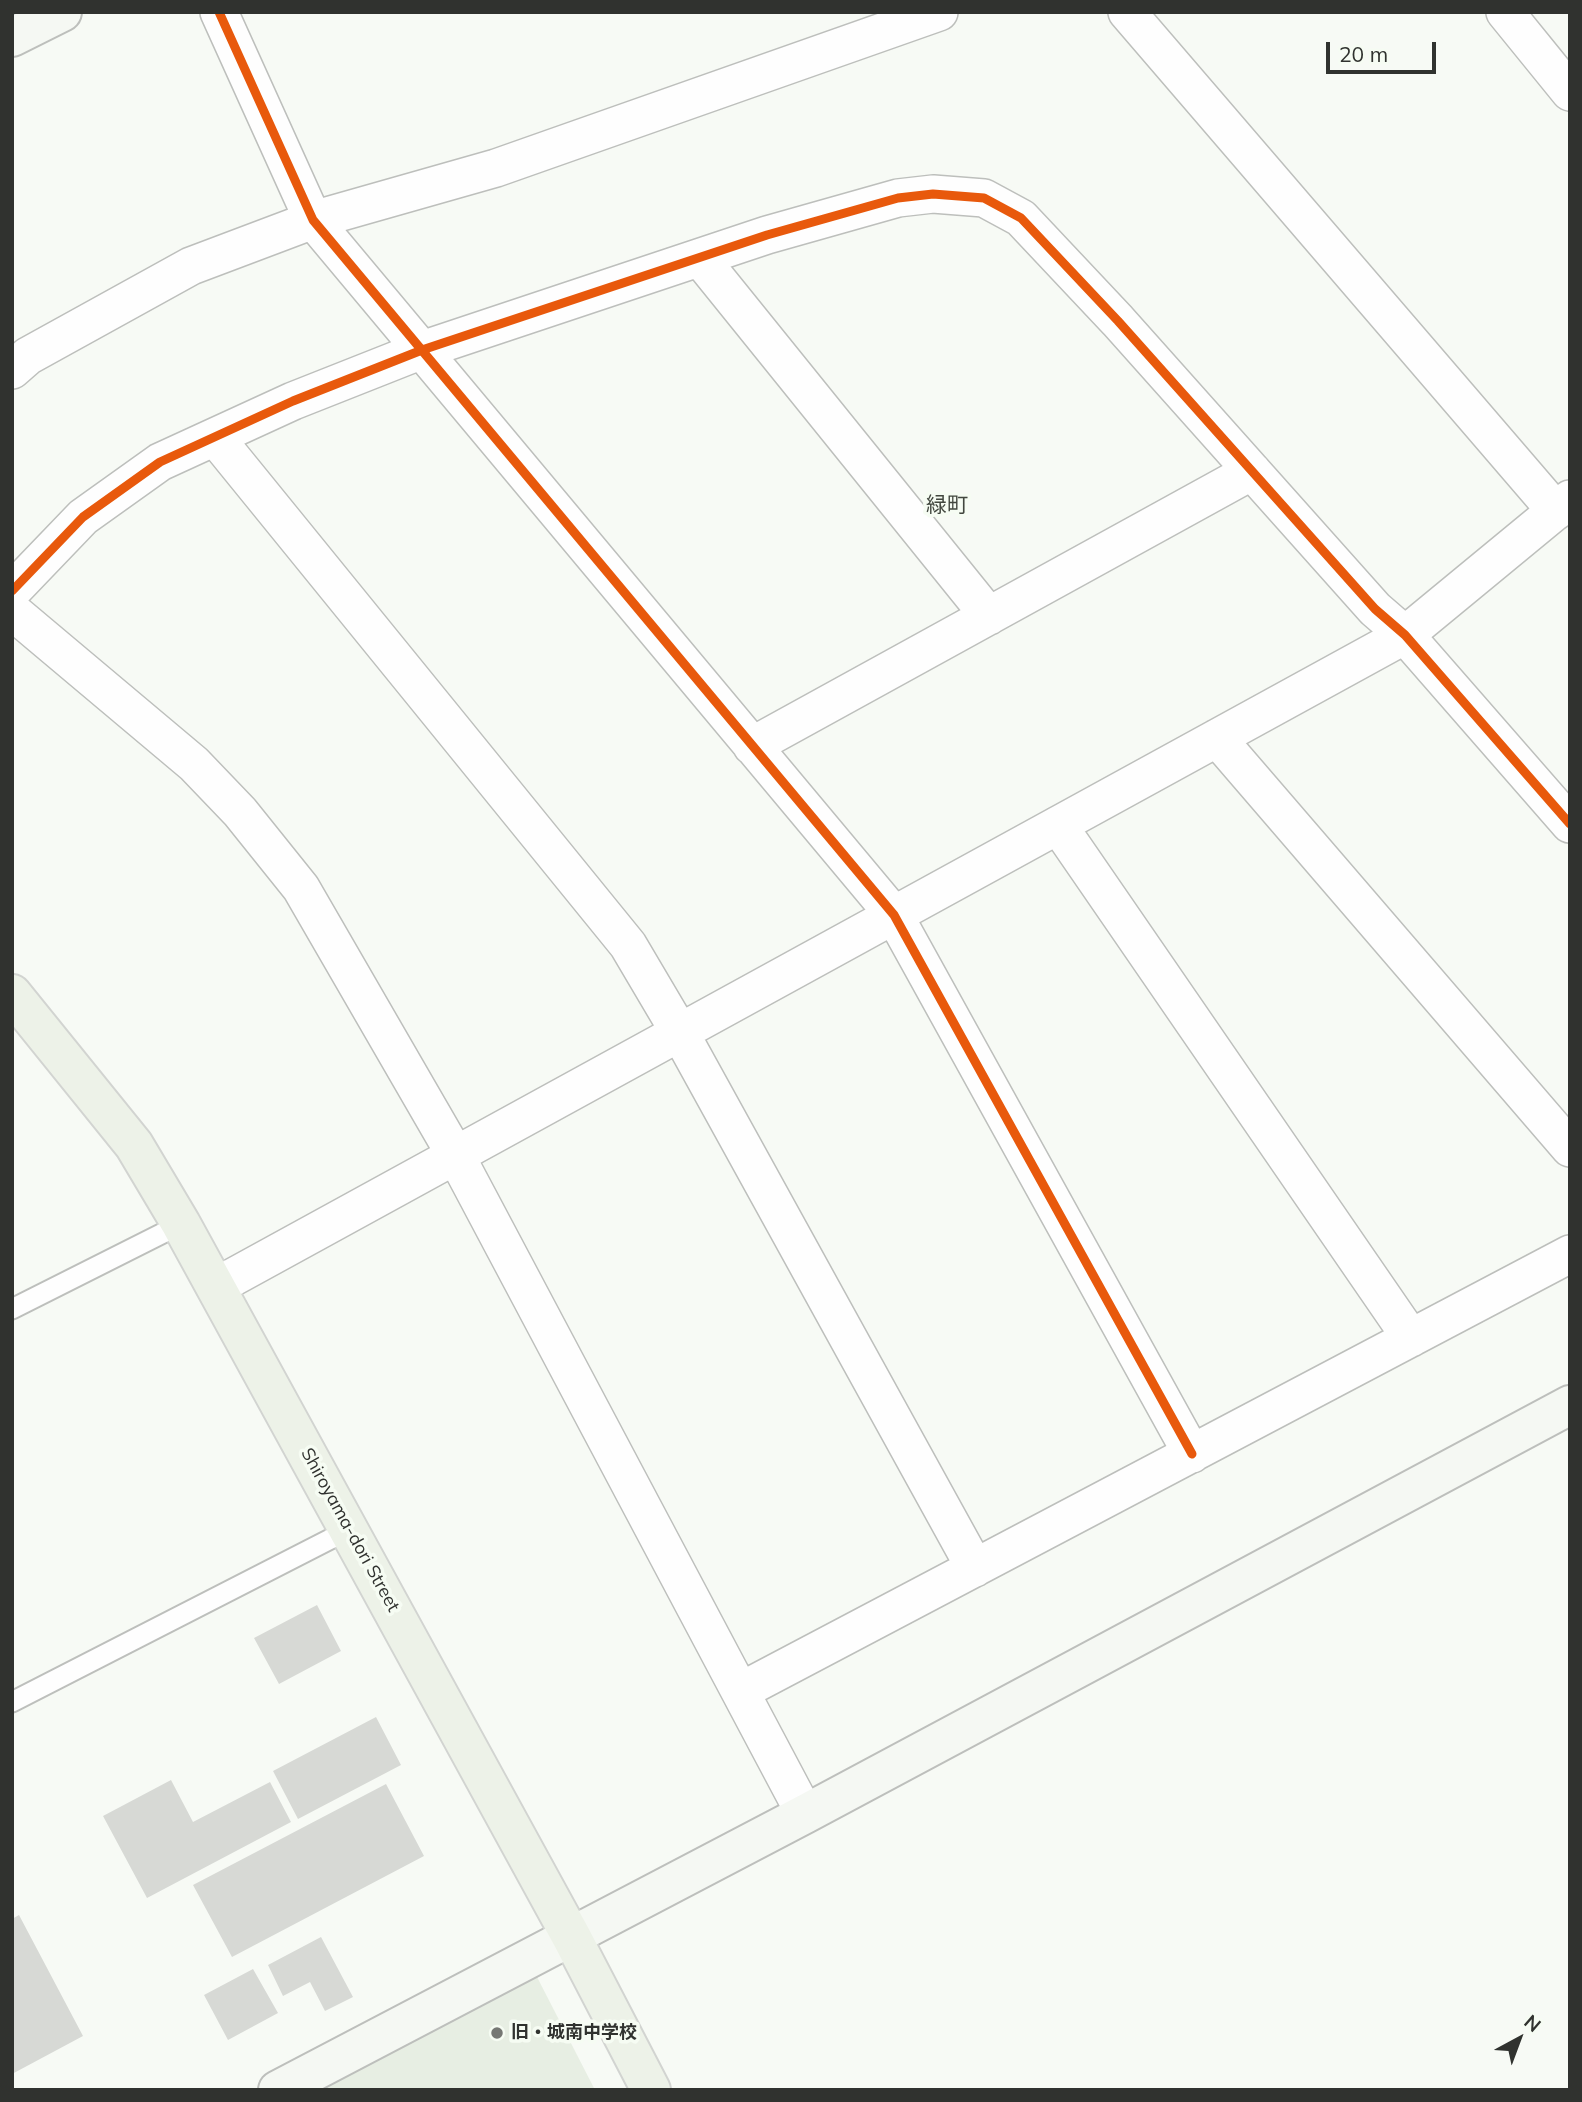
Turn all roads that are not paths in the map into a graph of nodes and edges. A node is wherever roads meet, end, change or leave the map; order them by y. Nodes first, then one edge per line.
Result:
1 (62, 12) edge
2 (219, 12) edge
3 (939, 12) edge
4 (1127, 12) edge
5 (1505, 12) edge
6 (12, 37) edge
7 (1570, 92) edge
8 (313, 220) junction
9 (700, 258) junction
10 (422, 350) junction
11 (12, 370) edge
12 (215, 437) junction
13 (1252, 471) junction
14 (1563, 505) edge
15 (12, 591) edge
16 (12, 611) edge
17 (989, 615) junction
18 (1405, 635) junction
19 (1217, 738) junction
20 (752, 746) junction
21 (1565, 810) edge
22 (1058, 825) junction
23 (894, 915) junction
24 (12, 994) edge
25 (680, 1033) junction
26 (1570, 1148) edge
27 (456, 1156) junction
28 (181, 1224) junction
29 (1570, 1254) edge
30 (217, 1286) junction
31 (12, 1309) edge
32 (1411, 1338) junction
33 (1570, 1405) edge
34 (1192, 1454) junction
35 (350, 1529) junction
36 (975, 1568) junction
37 (741, 1691) junction
38 (13, 1699) edge
39 (805, 1814) junction
40 (572, 1938) junction
41 (278, 2090) edge
42 (651, 2090) edge

1 - 6 street
2 - 8 street
3 - 8 street
4 - 14 street
5 - 7 street
8 - 10 street
8 - 11 street
9 - 10 street
9 - 13 street
9 - 17 street
10 - 12 street
10 - 20 street
12 - 15 street
12 - 25 street
13 - 17 street
13 - 18 street
14 - 18 street
16 - 27 street
17 - 20 street
18 - 19 street
18 - 21 street
19 - 22 street
19 - 26 street
20 - 23 street
22 - 23 street
22 - 32 street
23 - 25 street
23 - 34 street
24 - 28 main road, Shiroyama-dori Street
25 - 27 street
25 - 36 street
27 - 30 street
27 - 37 street
28 - 30 main road, Shiroyama-dori Street
28 - 31 lane
29 - 32 street
30 - 35 main road, Shiroyama-dori Street
32 - 34 street
33 - 39 street
34 - 36 street
35 - 38 lane
35 - 40 main road, Shiroyama-dori Street
36 - 37 street
37 - 39 street
39 - 40 street
40 - 41 street
40 - 42 main road, Shiroyama-dori Street

